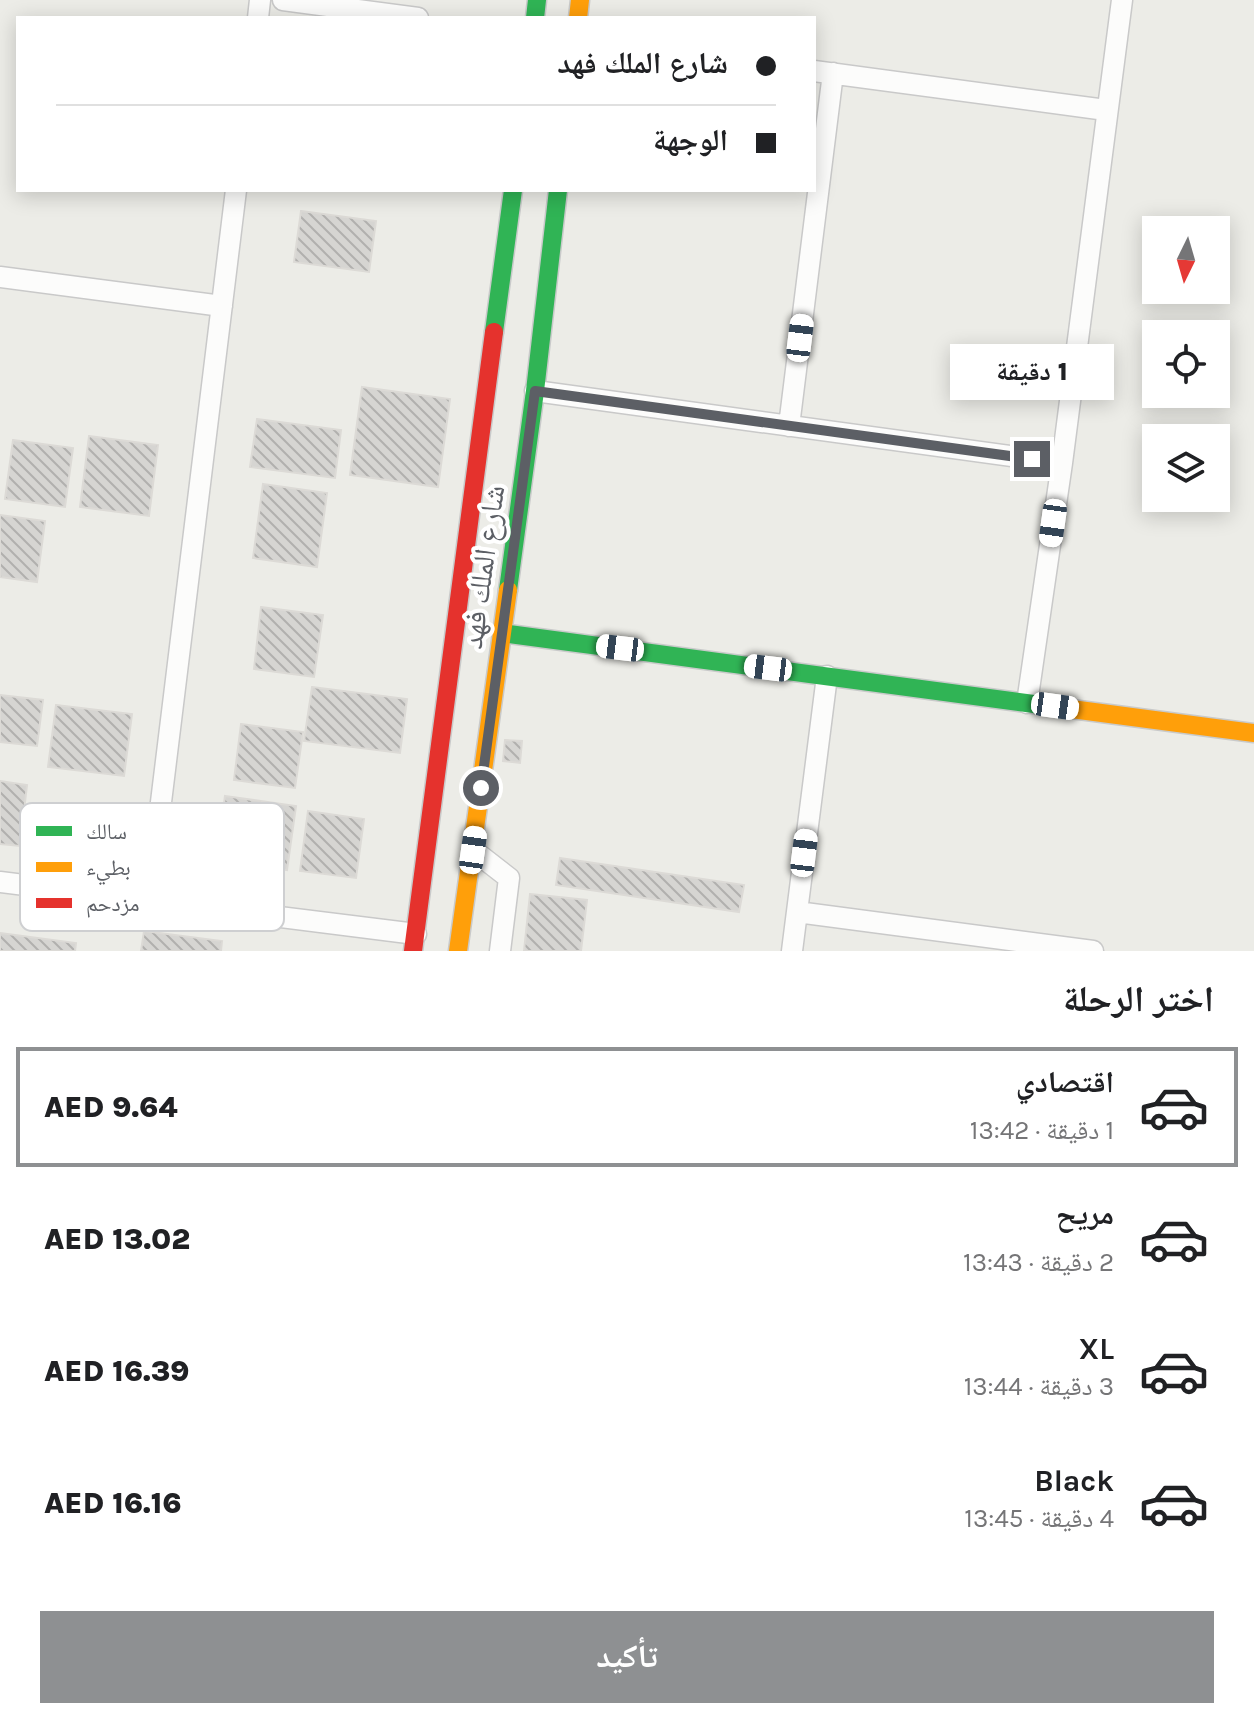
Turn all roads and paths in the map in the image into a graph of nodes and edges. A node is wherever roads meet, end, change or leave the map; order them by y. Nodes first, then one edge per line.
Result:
1 (283, 0) edge
2 (1122, 0) edge
3 (403, 16) edge
4 (824, 72) edge
5 (1106, 110) junction
6 (816, 153) edge
7 (236, 192) edge
8 (513, 192) edge
9 (558, 192) edge
10 (812, 192) edge
11 (0, 277) edge
12 (222, 306) junction
13 (535, 391) junction
14 (789, 426) junction
15 (1062, 463) junction
16 (502, 633) junction
17 (827, 676) junction
18 (1027, 703) junction
19 (1254, 733) edge
20 (161, 803) edge
21 (473, 850) junction
22 (0, 882) edge
23 (20, 884) edge
24 (797, 912) junction
25 (284, 921) edge
26 (414, 942) edge
27 (458, 951) edge
28 (500, 951) edge
29 (792, 951) edge
30 (1093, 951) edge

1 - 3 street
2 - 5 street
4 - 5 street
4 - 6 street
5 - 15 street
7 - 12 street
8 - 26 street, شارع الملك فهد
9 - 13 street, شارع الملك فهد
10 - 14 street
11 - 12 street
12 - 20 street
13 - 14 street
13 - 16 street, شارع الملك فهد
14 - 15 street
15 - 18 street
16 - 17 street
16 - 21 street, شارع الملك فهد
17 - 18 street
17 - 24 street
18 - 19 street
21 - 27 street, شارع الملك فهد
21 - 28 street
22 - 23 street
24 - 29 street
24 - 30 street
25 - 26 street

